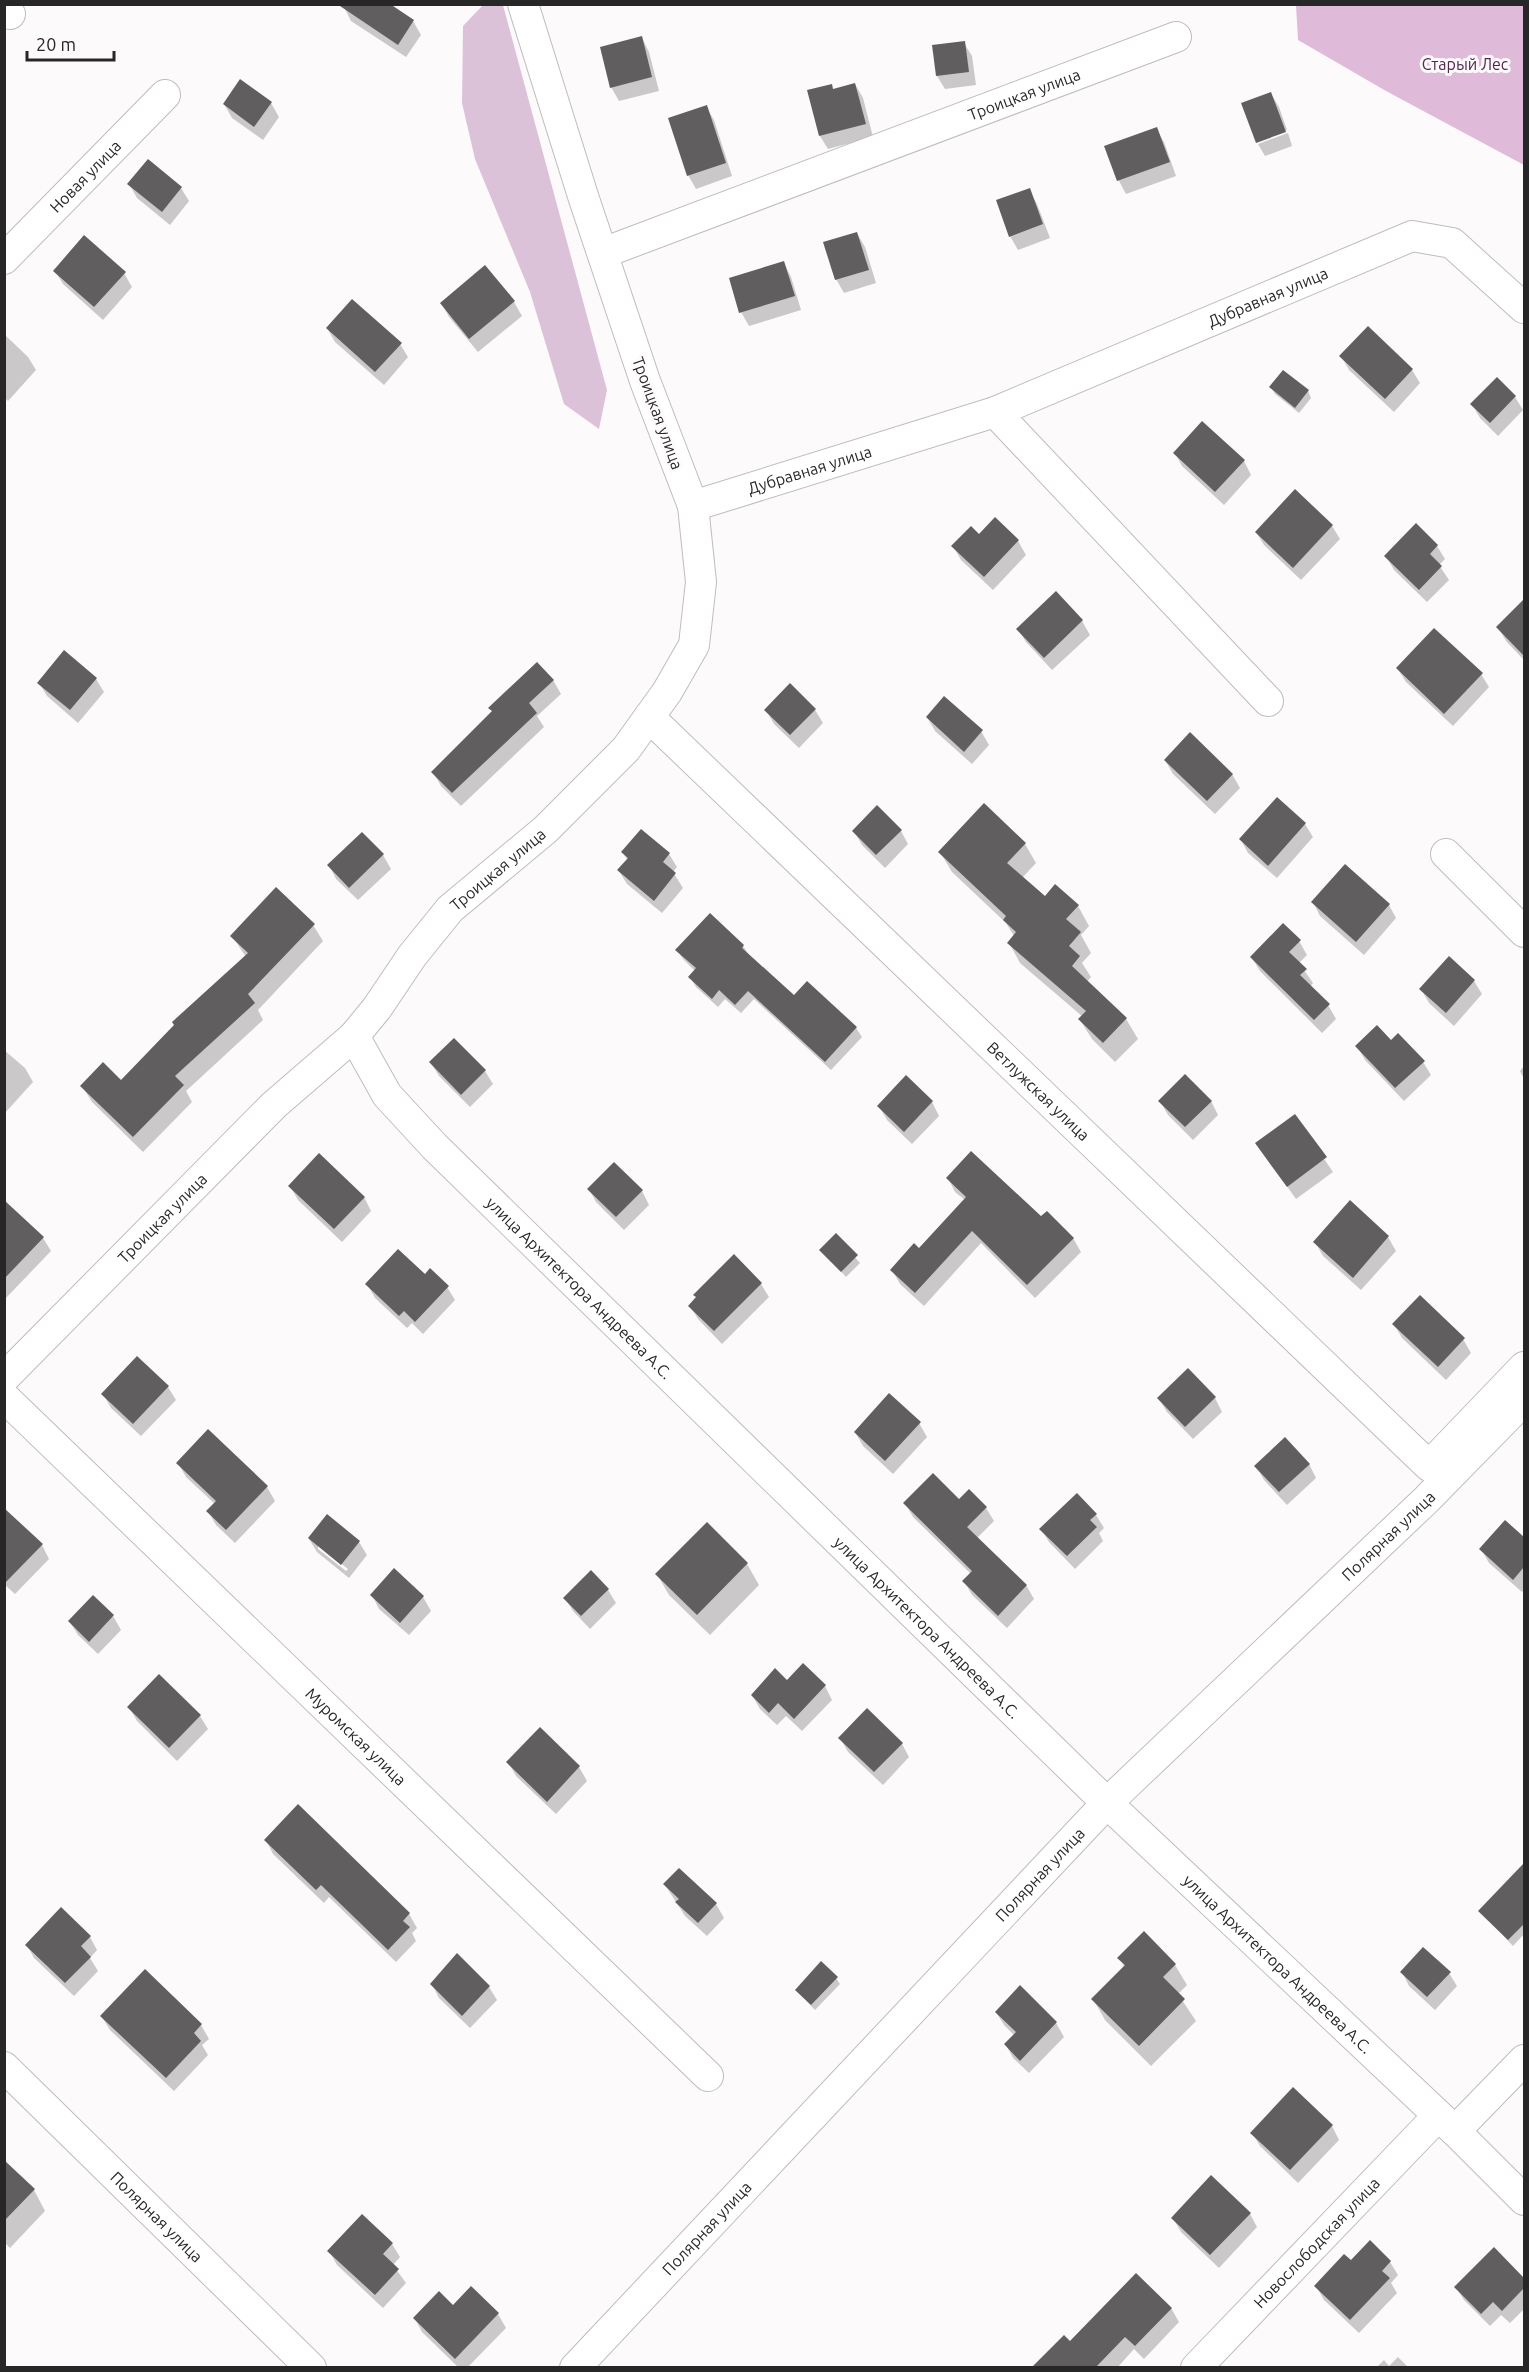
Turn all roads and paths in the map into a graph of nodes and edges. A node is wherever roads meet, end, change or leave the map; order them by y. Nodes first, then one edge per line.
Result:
1 (523, 4) edge
2 (1176, 37) dead end
3 (165, 95) dead end
4 (603, 253) junction
5 (4, 259) edge
6 (1524, 308) edge
7 (995, 412) junction
8 (693, 506) junction
9 (1268, 701) dead end
10 (649, 717) junction
11 (1446, 854) dead end
12 (1524, 932) edge
13 (354, 1036) junction
14 (1524, 1367) edge
15 (4, 1378) edge
16 (4, 1397) edge
17 (1524, 1400) edge
18 (1430, 1466) joint
19 (1107, 1803) junction
20 (1524, 2060) edge
21 (4, 2067) edge
22 (708, 2076) dead end
23 (1446, 2124) junction
24 (1524, 2200) edge
25 (311, 2367) edge
26 (575, 2367) edge
27 (1196, 2367) edge

1 - 4 street, Троицкая улица
2 - 4 street, Троицкая улица
3 - 5 street, Новая улица
4 - 8 street, Троицкая улица
6 - 7 street, Дубравная улица
7 - 8 street, Дубравная улица
7 - 9 street
8 - 10 street, Троицкая улица
10 - 13 street, Троицкая улица
10 - 18 street, Ветлужская улица
11 - 12 street
13 - 15 street, Троицкая улица
13 - 19 street, улица Архитектора Андреева А.С.
14 - 18 street, Полярная улица
16 - 22 street, Муромская улица
17 - 19 street, Полярная улица
19 - 23 street, улица Архитектора Андреева А.С.
19 - 26 street, Полярная улица
20 - 23 street, Новослободская улица
21 - 25 street, Полярная улица
23 - 24 street, улица Архитектора Андреева А.С.
23 - 27 street, Новослободская улица

